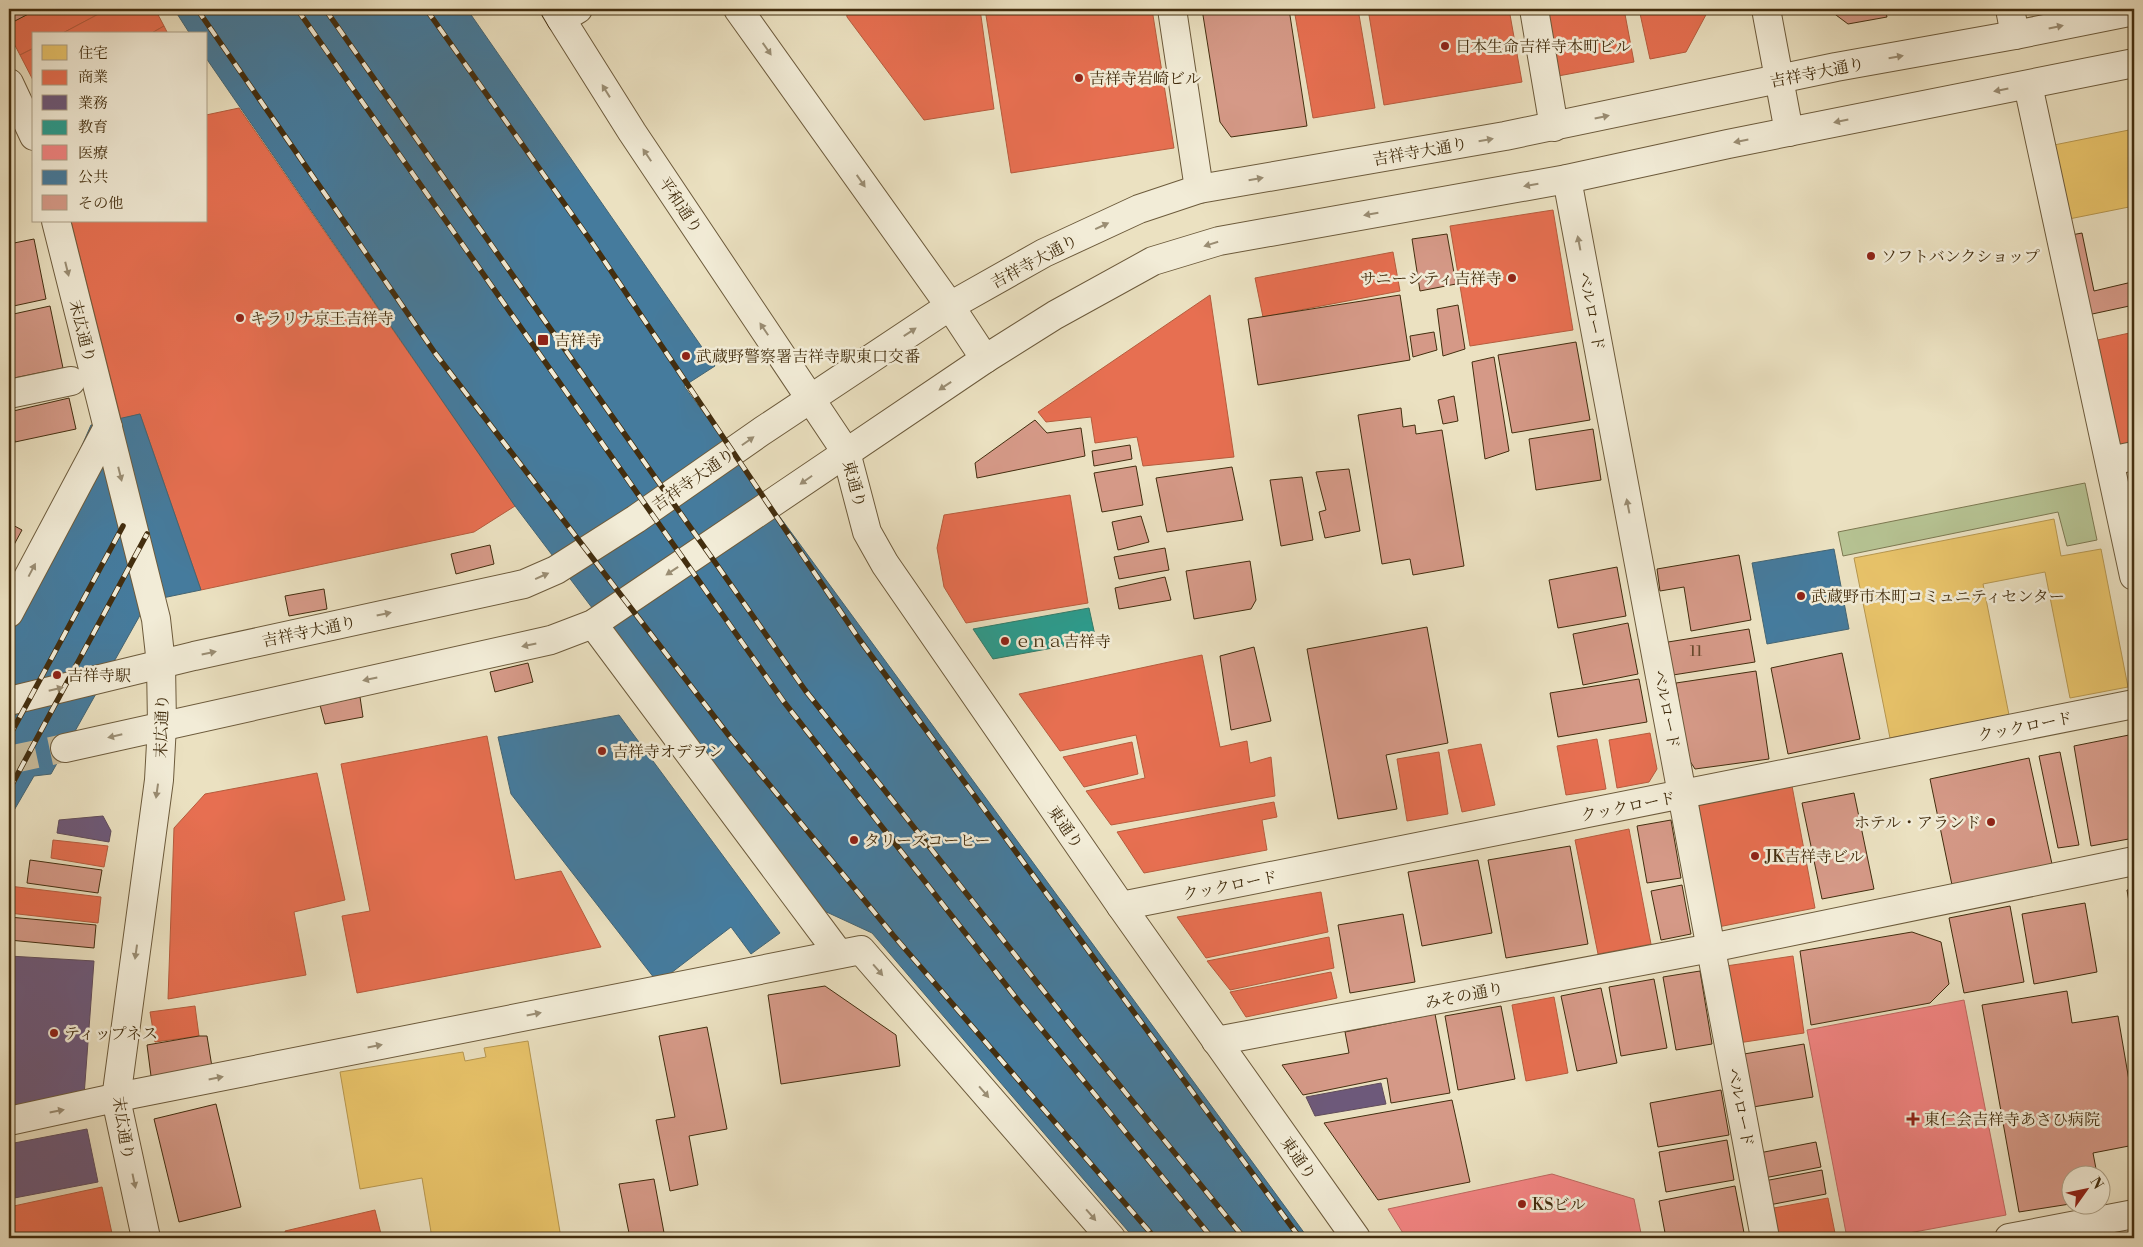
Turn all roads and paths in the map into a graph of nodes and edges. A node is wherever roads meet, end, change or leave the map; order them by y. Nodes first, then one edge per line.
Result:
1 (738, 9) edge
2 (1172, 9) edge
3 (1534, 9) edge
4 (1766, 9) edge
5 (2010, 9) edge
6 (2134, 11) edge
7 (565, 12) edge
8 (2015, 35) junction
9 (2134, 62) edge
10 (1779, 79) junction
11 (9, 83) edge
12 (2028, 85) junction
13 (1554, 127) junction
14 (32, 132) edge
15 (1789, 132) junction
16 (1567, 179) junction
17 (1199, 189) junction
18 (56, 222) edge
19 (950, 306) junction
20 (985, 359) junction
21 (70, 381) dead end
22 (9, 394) edge
23 (811, 398) junction
24 (108, 427) junction
25 (846, 452) junction
26 (2122, 458) edge
27 (2134, 576) edge
28 (9, 613) edge
29 (593, 624) junction
30 (161, 664) junction
31 (9, 700) edge
32 (2134, 704) edge
33 (162, 725) junction
34 (65, 748) tunnel mouth
35 (1683, 794) junction
36 (2134, 861) edge
37 (1121, 906) junction
38 (1711, 948) junction
39 (838, 954) junction
40 (1216, 1041) junction
41 (116, 1099) junction
42 (9, 1121) edge
43 (2134, 1214) edge
44 (146, 1238) edge
45 (1111, 1238) edge
46 (1356, 1238) edge
47 (1766, 1238) edge
48 (2009, 1238) edge

1 -> 19 street
2 - 17 street
3 - 13 street
4 - 10 street
5 - 8 street
8 -> 6 street, 吉祥寺大通り
23 -> 7 street, 平和通り
10 -> 8 street, 吉祥寺大通り
9 - 12 street
13 -> 10 street, 吉祥寺大通り
10 - 15 street
11 - 14 street
12 -> 15 street
12 - 26 street
17 -> 13 street, 吉祥寺大通り
15 -> 16 street
16 -> 20 street
35 -> 16 street, ベルロード
19 -> 17 street, 吉祥寺大通り
18 -> 24 street, 末広通り
19 - 20 street
23 -> 19 street, 吉祥寺大通り
20 -> 25 street
21 - 22 street
23 - 25 street, 東通り
30 -> 23 street, 吉祥寺大通り
28 -> 24 street
24 -> 30 street, 末広通り
25 -> 29 street
25 - 37 street, 東通り
26 - 27 street
29 -> 33 street
29 - 39 street
31 -> 30 street, 吉祥寺大通り
30 - 33 street, 末広通り
32 - 35 street, クックロード
33 -> 34 street
33 -> 41 street, 末広通り
35 - 37 street, クックロード
35 - 38 street, ベルロード
36 - 38 street, みその通り
37 - 40 street, 東通り
38 - 40 street, みその通り
38 - 47 street, ベルロード
41 -> 39 street
39 -> 45 street
40 - 46 street, 東通り
42 -> 41 street
41 -> 44 street, 末広通り
43 - 48 street

